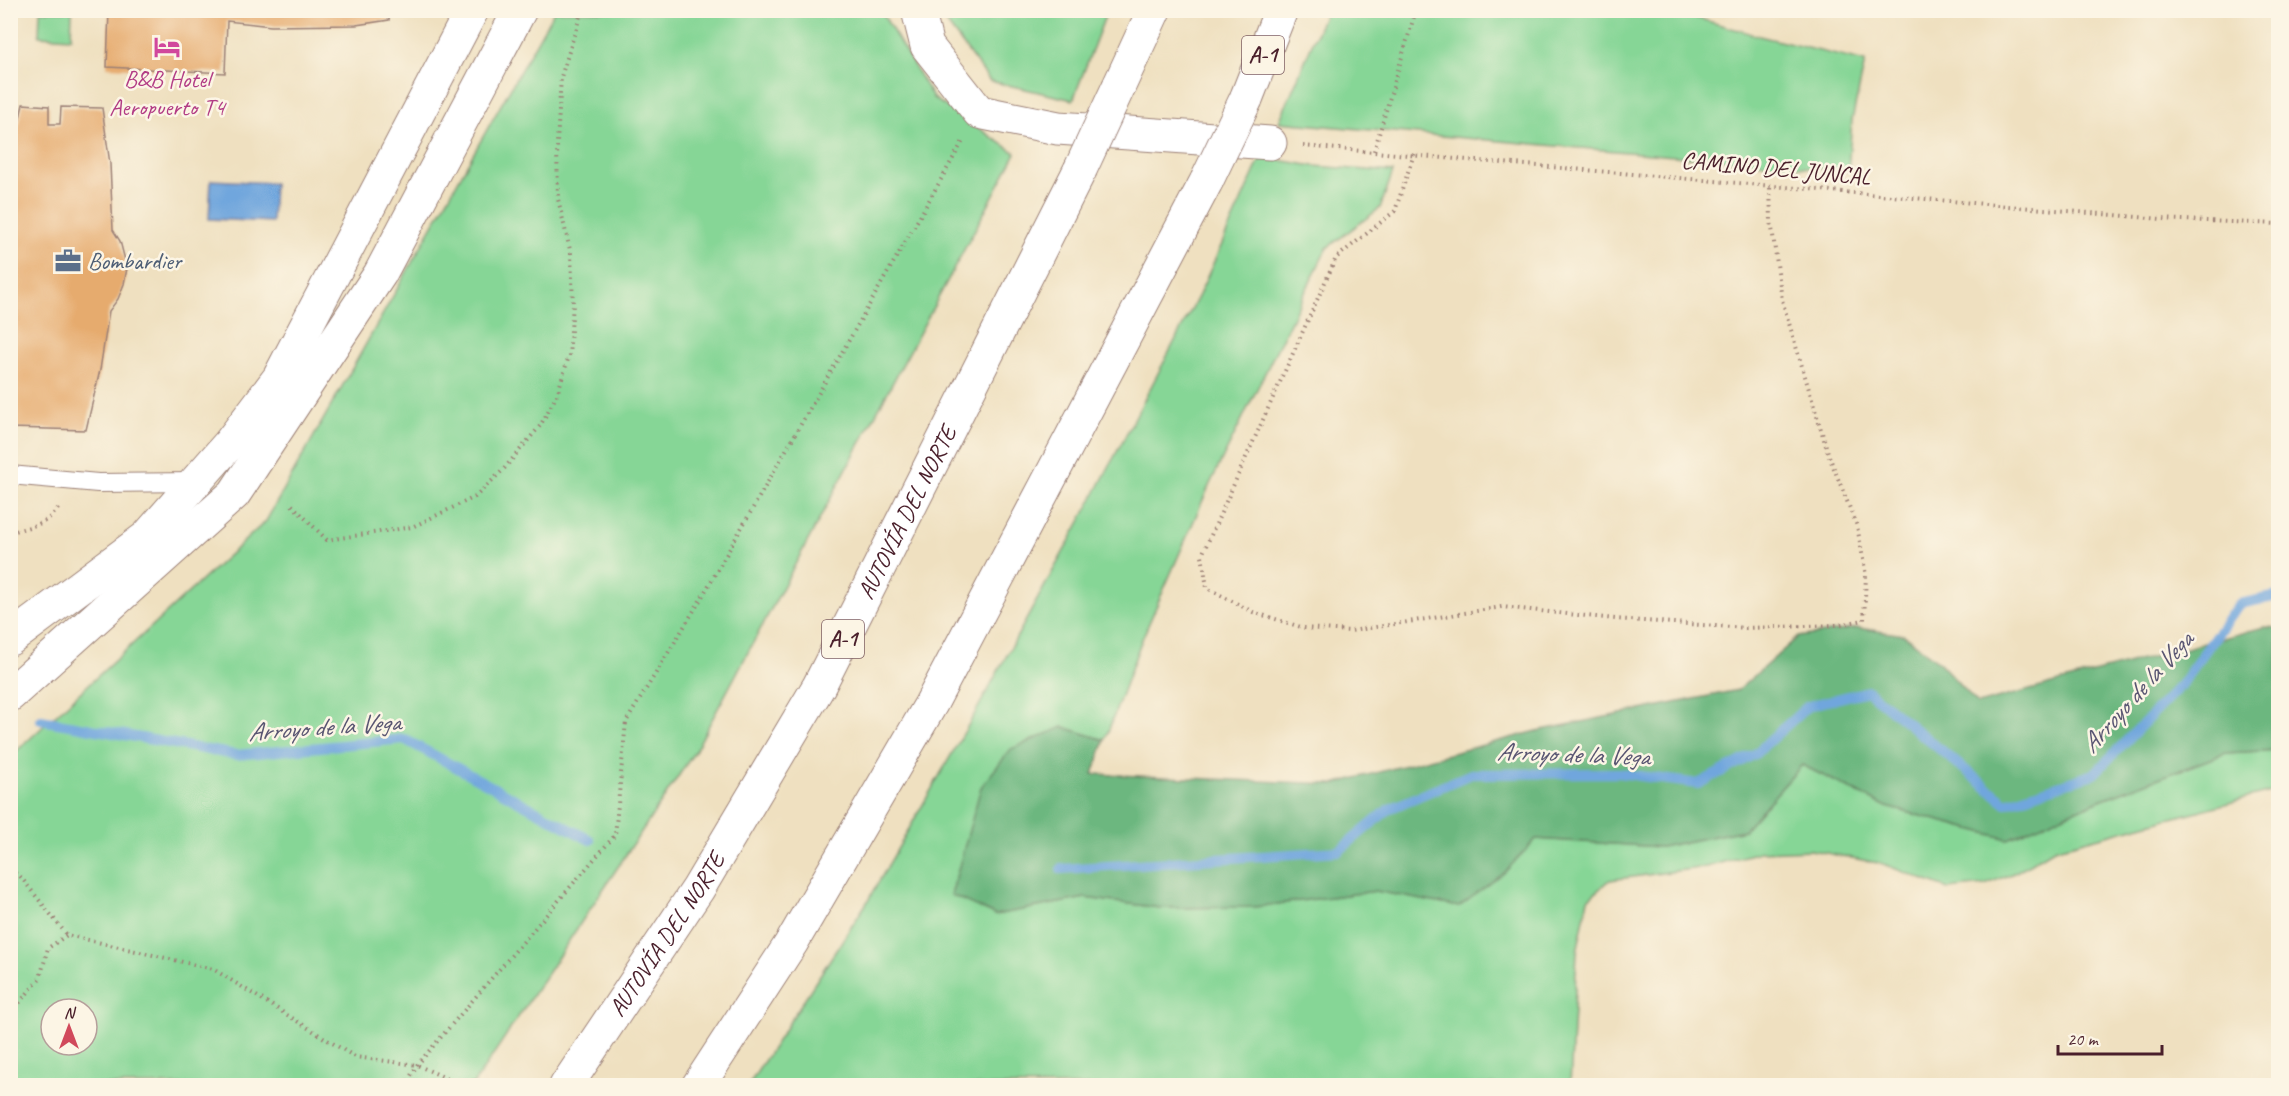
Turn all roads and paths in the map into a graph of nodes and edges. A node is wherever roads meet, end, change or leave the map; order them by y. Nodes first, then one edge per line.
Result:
1 (472, 10) edge
2 (520, 10) edge
3 (582, 10) edge
4 (918, 10) edge
5 (1154, 10) edge
6 (1281, 10) edge
7 (1416, 10) edge
8 (979, 112) junction
9 (1270, 143) joint
10 (1374, 151) junction
11 (1414, 154) junction
12 (1770, 185) junction
13 (2278, 224) edge
14 (10, 475) edge
15 (62, 479) junction
16 (196, 482) junction
17 (292, 505) dead end
18 (10, 533) edge
19 (10, 639) edge
20 (10, 695) edge
21 (10, 870) edge
22 (67, 935) junction
23 (10, 1010) edge
24 (417, 1065) junction
25 (405, 1086) edge
26 (463, 1086) edge
27 (566, 1086) edge
28 (698, 1086) edge

1 - 16 main road
2 - 20 main road
3 - 17 path
4 - 8 main road
5 - 27 main road, AUTOVÍA DEL NORTE / A-1, bridge
6 - 28 main road, A-1, bridge
7 - 10 path
8 - 9 main road
8 - 24 path
9 - 10 path, CAMINO DEL JUNCAL
10 - 11 path, CAMINO DEL JUNCAL
11 - 12 path, CAMINO DEL JUNCAL
11 - 12 path
12 - 13 path, CAMINO DEL JUNCAL
14 - 15 lane
15 - 16 lane
15 - 18 path
16 - 19 main road
21 - 22 path
22 - 23 path
22 - 24 path
24 - 25 path
24 - 26 path

